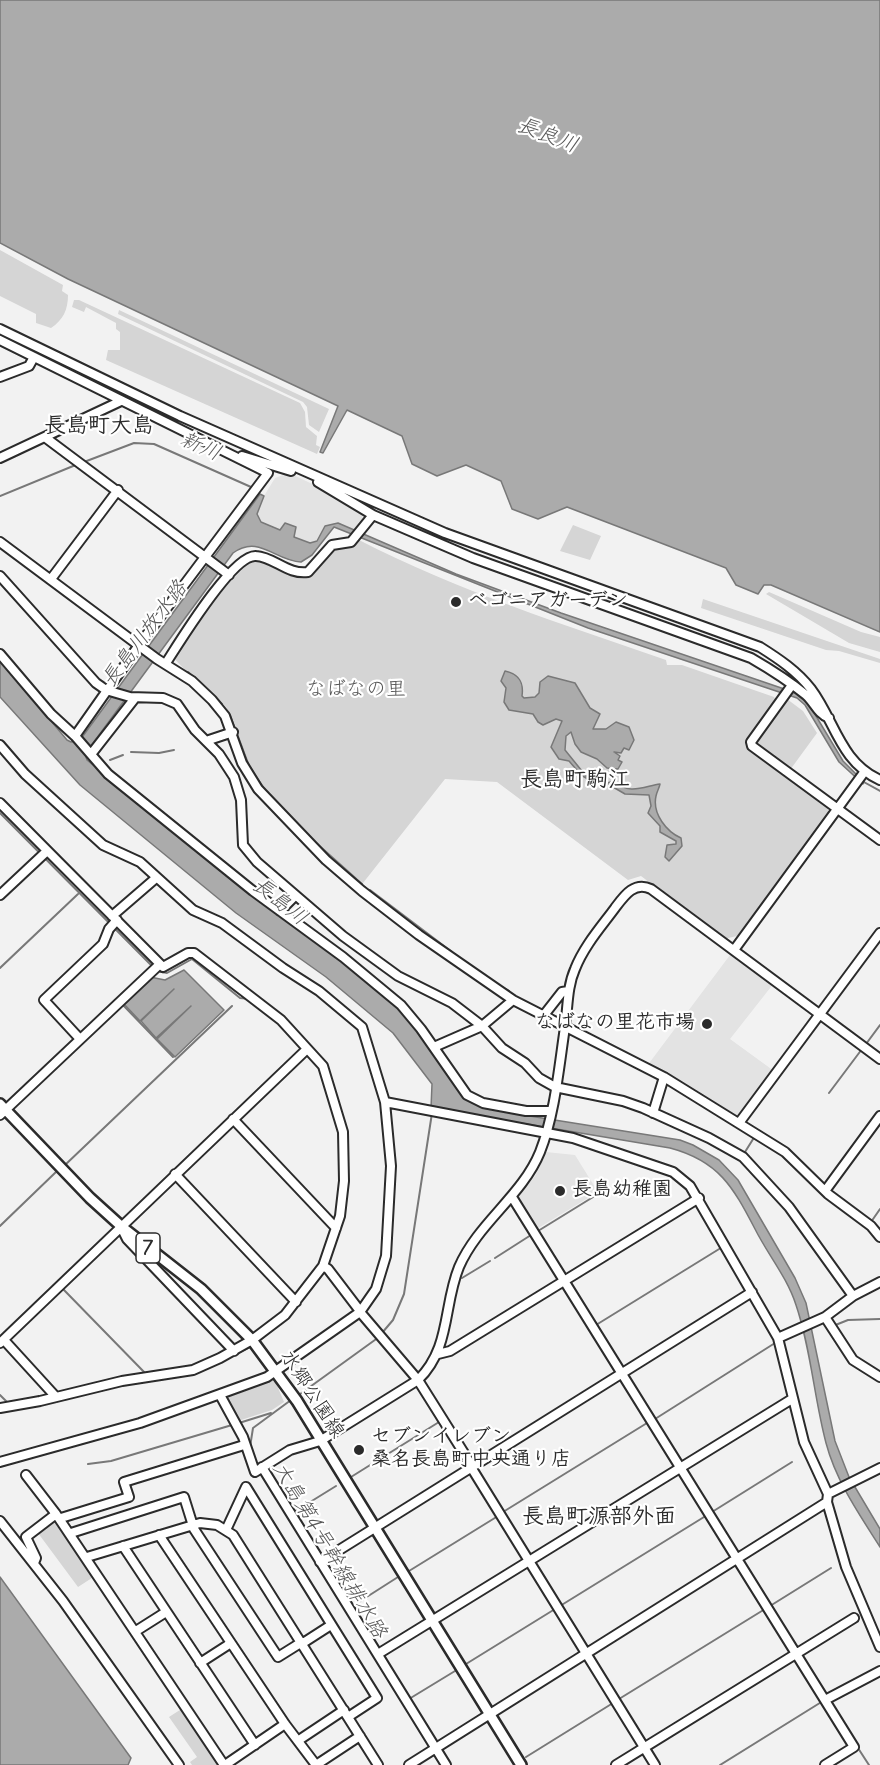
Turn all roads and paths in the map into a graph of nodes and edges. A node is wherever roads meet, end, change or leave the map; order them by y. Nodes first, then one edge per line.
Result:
1 (0, 329) edge
2 (0, 340) edge
3 (34, 357) junction
4 (0, 377) edge
5 (121, 401) junction
6 (46, 438) junction
7 (220, 450) junction
8 (0, 458) edge
9 (307, 474) junction
10 (118, 490) junction
11 (373, 515) junction
12 (0, 542) edge
13 (207, 558) junction
14 (229, 575) junction
15 (0, 576) edge
16 (51, 579) junction
17 (141, 647) junction
18 (0, 654) edge
19 (166, 663) junction
20 (789, 689) junction
21 (108, 690) junction
22 (132, 698) junction
23 (829, 718) junction
24 (233, 732) junction
25 (76, 737) junction
26 (206, 741) junction
27 (0, 745) edge
28 (91, 752) junction
29 (864, 773) junction
30 (880, 780) edge
31 (0, 803) edge
32 (838, 809) junction
33 (880, 840) edge
34 (44, 853) junction
35 (156, 878) junction
36 (0, 895) edge
37 (295, 896) junction
38 (280, 912) junction
39 (115, 919) junction
40 (880, 933) edge
41 (734, 950) junction
42 (157, 967) junction
43 (568, 991) junction
44 (513, 1000) junction
45 (820, 1014) junction
46 (544, 1015) junction
47 (565, 1025) junction
48 (482, 1026) junction
49 (80, 1039) junction
50 (434, 1047) junction
51 (306, 1050) junction
52 (880, 1059) edge
53 (664, 1077) junction
54 (555, 1087) junction
55 (385, 1102) junction
56 (2, 1110) edge
57 (550, 1112) junction
58 (653, 1113) junction
59 (880, 1116) edge
60 (233, 1119) junction
61 (739, 1123) junction
62 (546, 1133) junction
63 (175, 1174) junction
64 (825, 1191) junction
65 (512, 1197) junction
66 (699, 1197) junction
67 (122, 1227) junction
68 (336, 1228) junction
69 (880, 1237) edge
70 (325, 1267) junction
71 (564, 1280) junction
72 (880, 1281) edge
73 (752, 1292) junction
74 (853, 1296) junction
75 (296, 1302) junction
76 (360, 1311) junction
77 (825, 1317) junction
78 (778, 1338) junction
79 (252, 1340) junction
80 (2, 1342) edge
81 (234, 1351) junction
82 (438, 1354) junction
83 (277, 1372) junction
84 (621, 1374) junction
85 (880, 1377) edge
86 (418, 1380) junction
87 (220, 1395) junction
88 (56, 1397) junction
89 (792, 1399) junction
90 (0, 1408) edge
91 (320, 1441) junction
92 (244, 1445) junction
93 (0, 1462) edge
94 (471, 1466) junction
95 (680, 1467) junction
96 (880, 1468) edge
97 (260, 1469) junction
98 (26, 1475) dead end
99 (827, 1498) junction
100 (59, 1516) junction
101 (0, 1521) edge
102 (193, 1525) junction
103 (375, 1528) junction
104 (226, 1530) junction
105 (71, 1533) junction
106 (159, 1535) junction
107 (123, 1546) junction
108 (87, 1557) junction
109 (738, 1560) junction
110 (529, 1561) junction
111 (320, 1562) junction
112 (34, 1563) junction
113 (166, 1612) junction
114 (854, 1618) dead end
115 (432, 1621) junction
116 (331, 1625) junction
117 (136, 1632) junction
118 (302, 1642) junction
119 (231, 1643) junction
120 (880, 1647) edge
121 (378, 1654) junction
122 (586, 1654) junction
123 (796, 1654) junction
124 (201, 1663) junction
125 (880, 1671) edge
126 (825, 1700) junction
127 (346, 1713) junction
128 (490, 1714) junction
129 (285, 1724) junction
130 (360, 1736) junction
131 (299, 1740) junction
132 (255, 1745) junction
133 (644, 1748) junction
134 (433, 1750) junction
135 (414, 1764) edge
136 (179, 1765) edge
137 (225, 1765) edge
138 (316, 1765) edge
139 (378, 1765) edge
140 (446, 1765) edge
141 (521, 1765) edge
142 (616, 1765) edge
143 (655, 1765) edge
144 (825, 1765) edge

1 - 9 street
2 - 3 street
3 - 4 street
3 - 5 street
5 - 6 street
5 - 7 street
6 - 8 street
6 - 10 street
7 - 9 street
7 - 13 street
9 - 11 street
9 - 23 street
10 - 13 street
10 - 16 street
11 - 14 street
11 - 20 street
12 - 16 street
13 - 14 street
13 - 17 street
14 - 19 street
15 - 21 street
16 - 17 street
17 - 19 street
17 - 21 street
18 - 25 street
19 - 24 street
20 - 23 street
20 - 32 street
21 - 22 street
21 - 25 street
22 - 26 street
22 - 28 street
23 - 29 street
24 - 26 street
24 - 44 street
25 - 28 street
26 - 37 street
27 - 35 street
28 - 38 street
29 - 30 street
29 - 32 street
31 - 34 street
32 - 33 street
32 - 41 street
34 - 36 street
34 - 39 street
35 - 39 street
35 - 55 street
37 - 38 street
37 - 48 street
38 - 50 street
39 - 42 street
39 - 49 street
40 - 45 street
41 - 43 street
41 - 45 street
42 - 49 street
42 - 51 street
43 - 46 street
43 - 47 street
44 - 46 street
44 - 48 street
45 - 52 street
45 - 61 street
46 - 47 street
47 - 53 street
47 - 54 street
48 - 50 street
48 - 54 street
49 - 56 street
50 - 57 street
51 - 60 street
51 - 68 street
53 - 58 street
53 - 61 street
54 - 57 street
54 - 58 street
55 - 62 street
55 - 76 street
56 - 67 main road, 水郷公園線 / 7
57 - 62 street
58 - 74 street
59 - 64 street
60 - 63 street
60 - 68 street
61 - 64 street
62 - 65 street
62 - 66 street
63 - 67 street
63 - 75 street
64 - 69 street
65 - 71 street
65 - 82 street
66 - 71 street
66 - 73 street
67 - 79 main road, 水郷公園線 / 7
67 - 80 street
67 - 81 street
68 - 70 street
70 - 75 street
70 - 76 street
71 - 82 street
71 - 84 street
72 - 74 street
73 - 78 street
73 - 84 street
74 - 77 street
75 - 79 street
76 - 83 street
76 - 86 street
77 - 78 street
77 - 85 street
78 - 89 street
79 - 81 street
79 - 83 main road, 水郷公園線 / 7
80 - 88 street
81 - 88 street
82 - 86 street
83 - 87 street
83 - 91 main road, 水郷公園線 / 7
84 - 94 street
84 - 95 street
86 - 91 street
86 - 94 street
87 - 92 street
87 - 93 street
88 - 90 street
89 - 95 street
89 - 99 street
91 - 97 street
91 - 103 main road, 水郷公園線 / 7
92 - 97 street
92 - 100 street
94 - 103 street
94 - 110 street
95 - 109 street
95 - 110 street
96 - 99 street
97 - 111 street
98 - 100 street
99 - 109 street
99 - 120 street
100 - 105 street
100 - 112 street
101 - 112 street
102 - 104 street
102 - 105 street
102 - 106 street
102 - 118 street
103 - 111 street
103 - 115 main road, 水郷公園線 / 7
104 - 116 street
104 - 118 street
105 - 108 street
106 - 107 street
106 - 119 street
107 - 108 street
107 - 113 street
108 - 117 street
109 - 122 street
109 - 123 street
110 - 115 street
110 - 122 street
111 - 121 street
112 - 136 street
113 - 117 street
113 - 124 street
114 - 123 street
115 - 121 street
115 - 128 main road, 水郷公園線 / 7
116 - 118 street
116 - 127 street
117 - 137 street
118 - 127 street
119 - 124 street
119 - 129 street
121 - 134 street
122 - 128 street
122 - 133 street
123 - 126 street
123 - 133 street
124 - 132 street
125 - 126 street
126 - 144 street
127 - 130 street
127 - 131 street
128 - 134 street
128 - 141 main road, 水郷公園線 / 7
129 - 131 street
129 - 132 street
130 - 138 street
130 - 139 street
131 - 138 street
132 - 137 street
133 - 142 street
133 - 143 street
134 - 135 street
134 - 140 street

